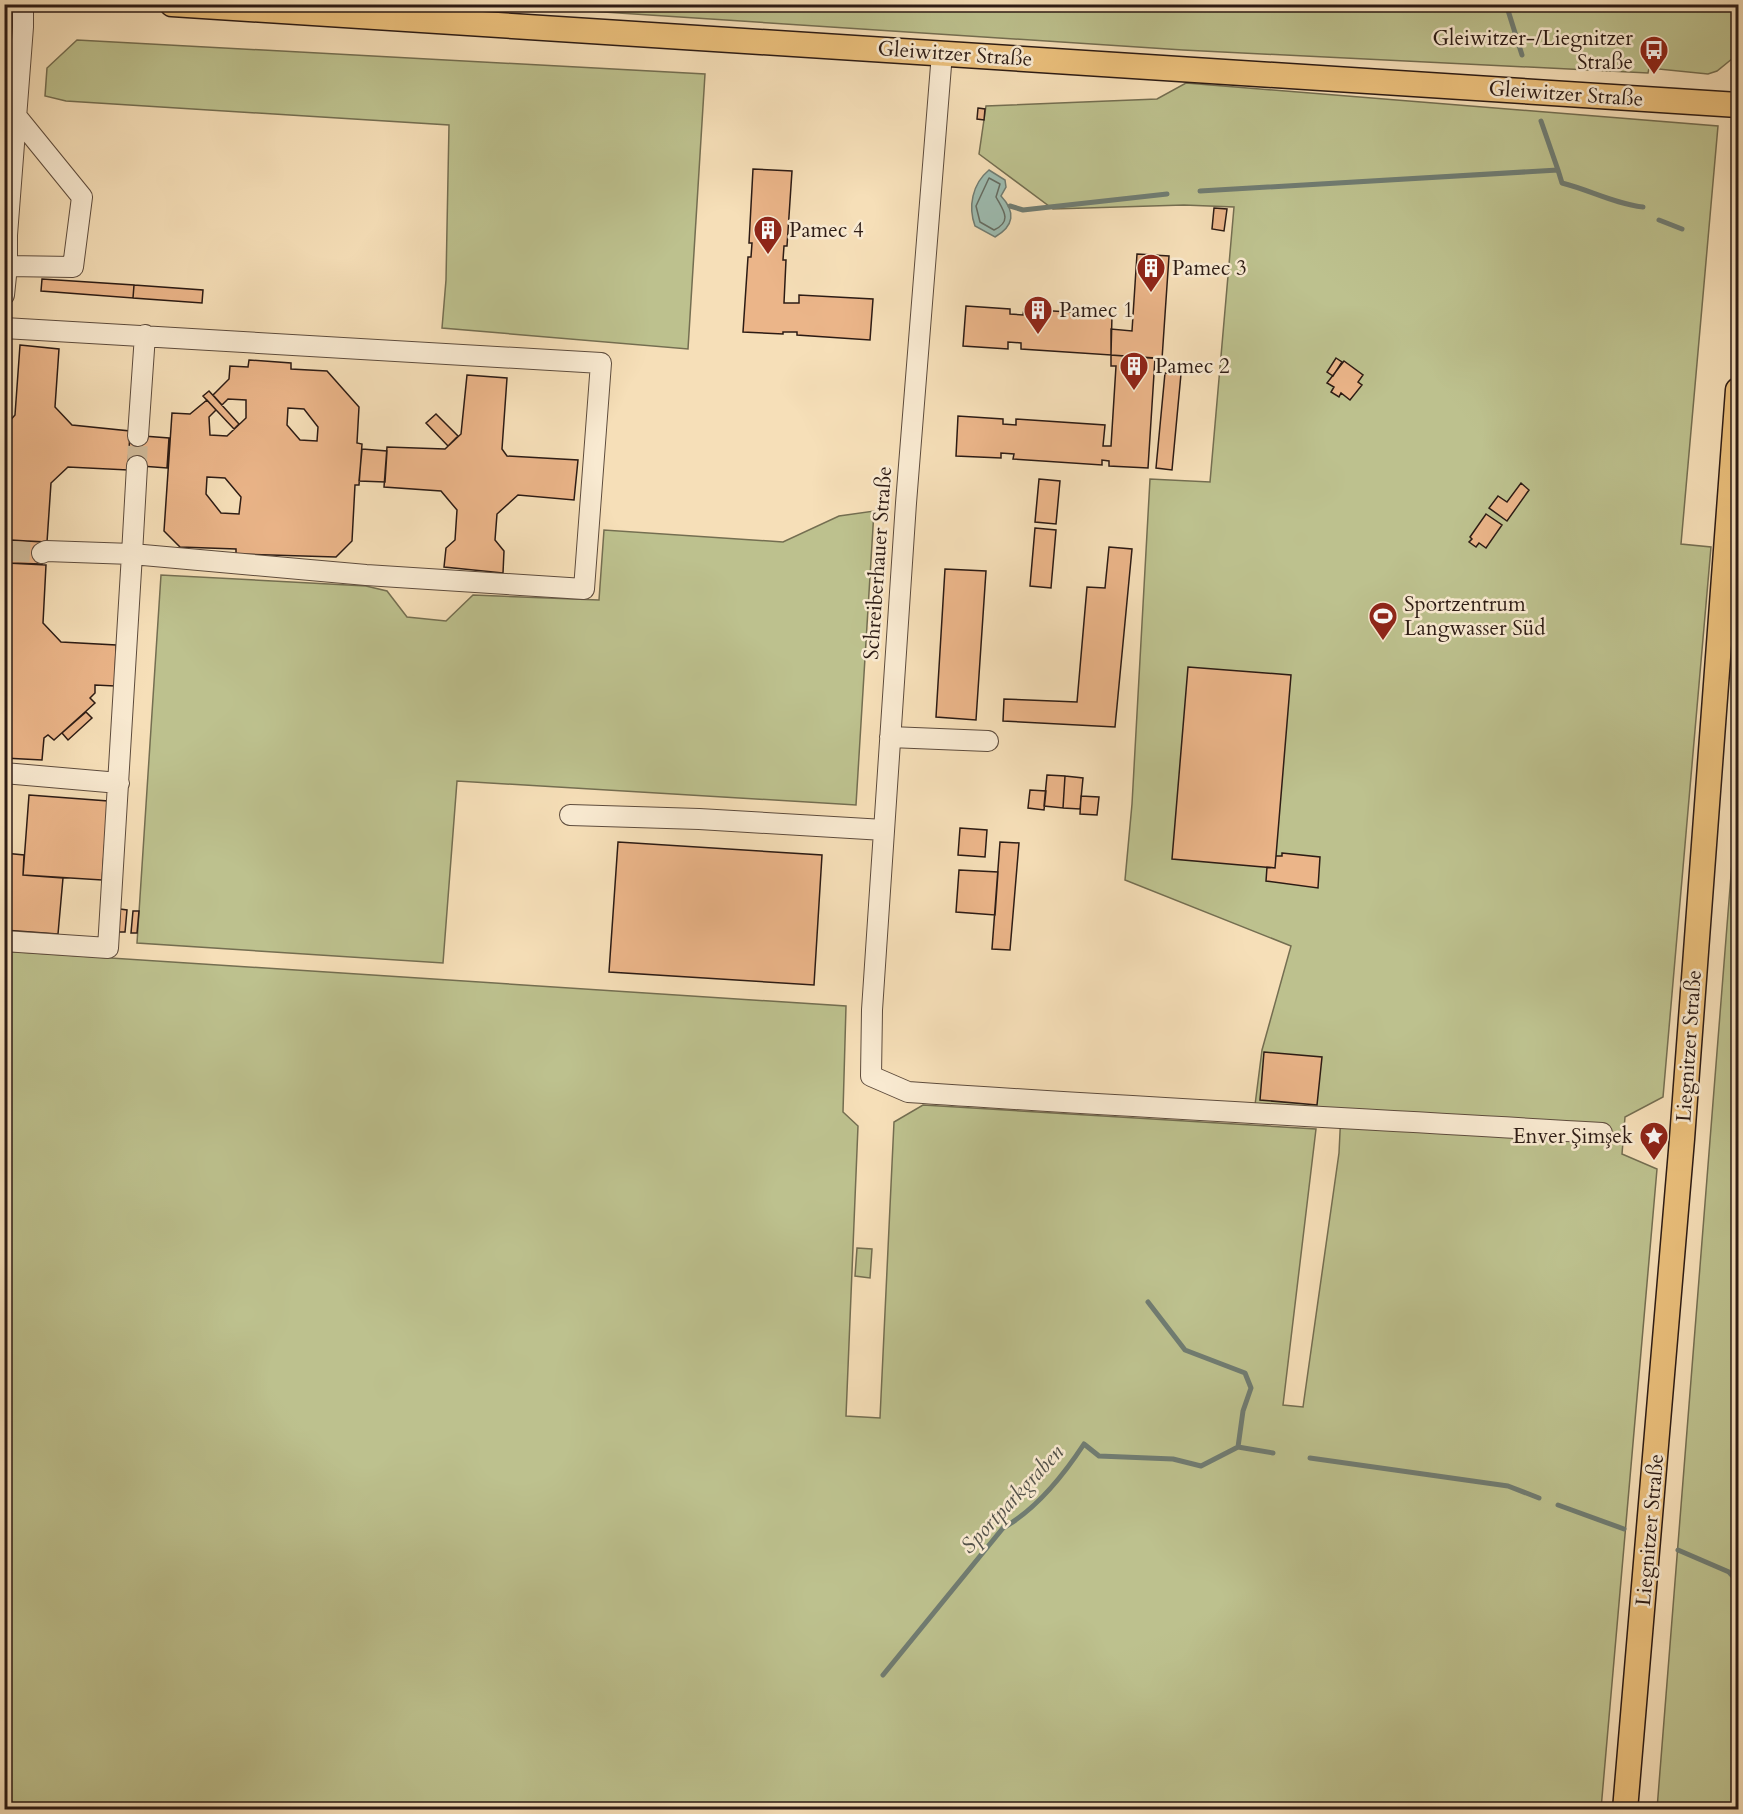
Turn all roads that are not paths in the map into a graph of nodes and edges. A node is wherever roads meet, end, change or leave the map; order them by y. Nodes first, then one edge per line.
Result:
1 (23, 4) edge
2 (172, 4) edge
3 (942, 53) junction
4 (1738, 105) edge
5 (17, 117) junction
6 (7, 266) junction
7 (4, 295) edge
8 (4, 328) edge
9 (145, 335) junction
10 (1738, 390) edge
11 (138, 436) tunnel mouth
12 (137, 466) tunnel mouth
13 (44, 552) tunnel mouth
14 (132, 554) junction
15 (890, 737) junction
16 (988, 741) dead end
17 (4, 773) edge
18 (119, 783) junction
19 (570, 815) dead end
20 (884, 830) junction
21 (4, 941) edge
22 (1602, 1133) dead end
23 (1625, 1809) edge

1 - 5 street
2 - 3 main road, Gleiwitzer Straße
3 - 4 main road, Gleiwitzer Straße
3 - 15 street, Schreiberhauer Straße
5 - 6 street
5 - 6 street
6 - 7 street
8 - 9 street
9 - 11 street
9 - 14 street
10 - 23 main road, Liegnitzer Straße
12 - 14 street
13 - 14 street
14 - 18 street
15 - 16 street
15 - 20 street, Schreiberhauer Straße
17 - 18 street
18 - 21 street
19 - 20 street
20 - 22 street, Schreiberhauer Straße

